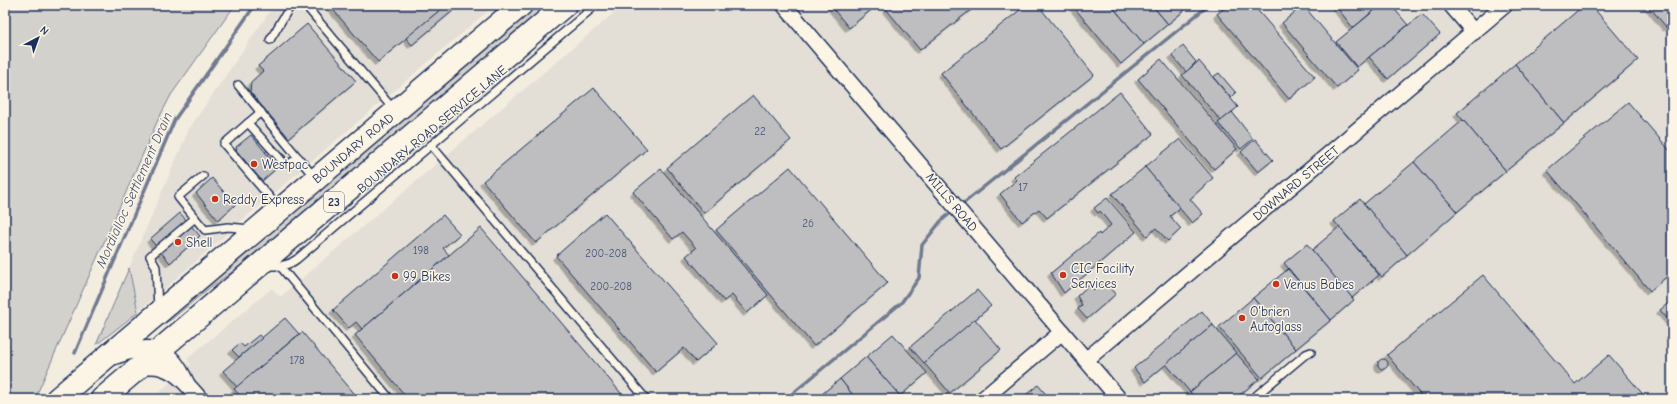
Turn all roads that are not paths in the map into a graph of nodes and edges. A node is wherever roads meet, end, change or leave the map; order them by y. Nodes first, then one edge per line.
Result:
1 (291, 5) edge
2 (305, 5) edge
3 (565, 5) edge
4 (596, 5) edge
5 (784, 5) edge
6 (1451, 5) edge
7 (1505, 5) edge
8 (511, 10) edge
9 (1474, 32) junction
10 (270, 40) dead end
11 (238, 85) dead end
12 (261, 112) junction
13 (396, 112) junction
14 (248, 123) junction
15 (431, 145) junction
16 (299, 158) junction
17 (202, 176) dead end
18 (316, 179) junction
19 (280, 210) junction
20 (195, 218) junction
21 (257, 230) junction
22 (280, 266) junction
23 (252, 271) junction
24 (152, 318) junction
25 (1062, 332) junction
26 (160, 350) junction
27 (1311, 352) dead end
28 (1086, 360) junction
29 (101, 362) junction
30 (139, 368) junction
31 (187, 384) junction
32 (57, 399) edge
33 (102, 399) edge
34 (200, 399) edge
35 (390, 399) edge
36 (646, 399) edge
37 (983, 399) edge
38 (1119, 399) edge
39 (1252, 399) edge

1 - 10 lane
2 - 13 lane
3 - 23 main road, 23
4 - 15 lane, BOUNDARY ROAD SERVICE LANE
5 - 25 street, MILLS ROAD
6 - 9 street
7 - 9 street, DOWNARD STREET
8 - 13 main road, BOUNDARY ROAD / 23
9 - 28 street, DOWNARD STREET
11 - 12 lane
12 - 14 lane
12 - 16 lane
13 - 18 main road, BOUNDARY ROAD / 23
14 - 16 lane
14 - 19 lane
15 - 22 lane, BOUNDARY ROAD SERVICE LANE
15 - 36 lane
16 - 18 lane
17 - 20 lane
18 - 19 main road, BOUNDARY ROAD / 23
19 - 21 main road, BOUNDARY ROAD / 23
20 - 21 lane
20 - 24 lane
21 - 24 main road, BOUNDARY ROAD / 23
22 - 23 lane, BOUNDARY ROAD SERVICE LANE
22 - 35 lane
23 - 24 main road
23 - 26 main road, 23
24 - 29 main road, BOUNDARY ROAD / 23
25 - 28 street, MILLS ROAD
25 - 37 street
26 - 29 street
26 - 30 main road, 23
26 - 31 street
27 - 39 lane
28 - 38 street, MILLS ROAD
29 - 32 main road, BOUNDARY ROAD / 23
30 - 31 street
30 - 33 main road, 23
31 - 34 street

